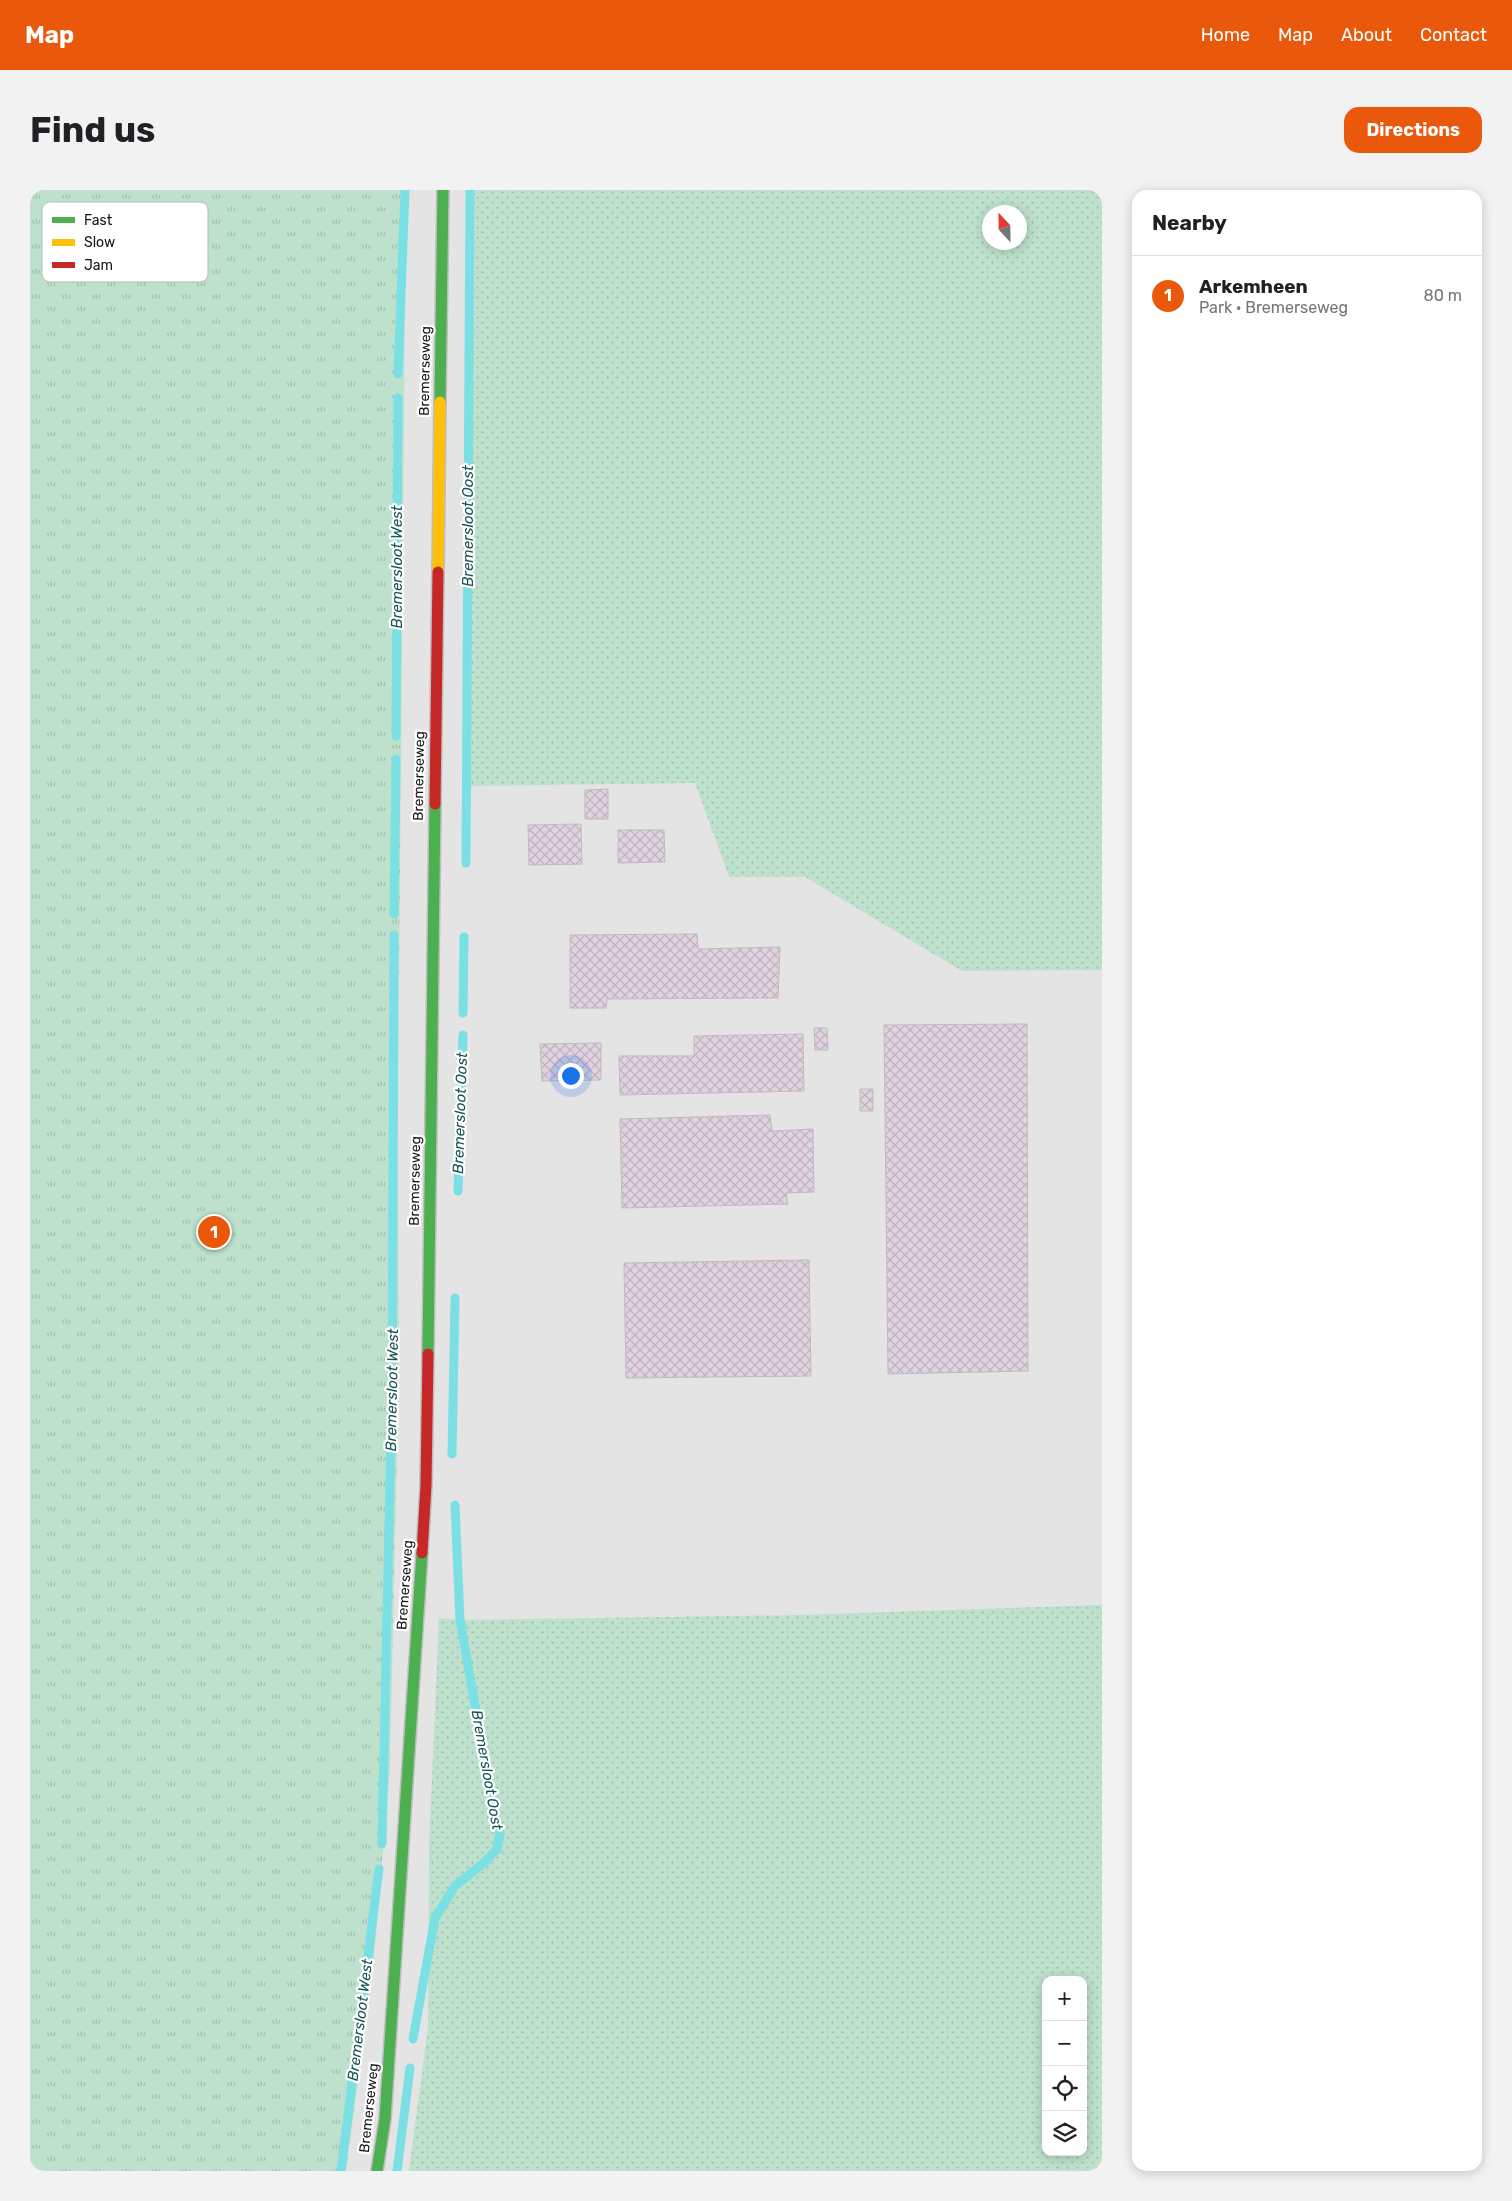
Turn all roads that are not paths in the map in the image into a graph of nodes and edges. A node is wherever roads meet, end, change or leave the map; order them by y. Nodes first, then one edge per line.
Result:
1 (443, 190) edge
2 (377, 2171) edge

1 - 2 street, Bremerseweg

